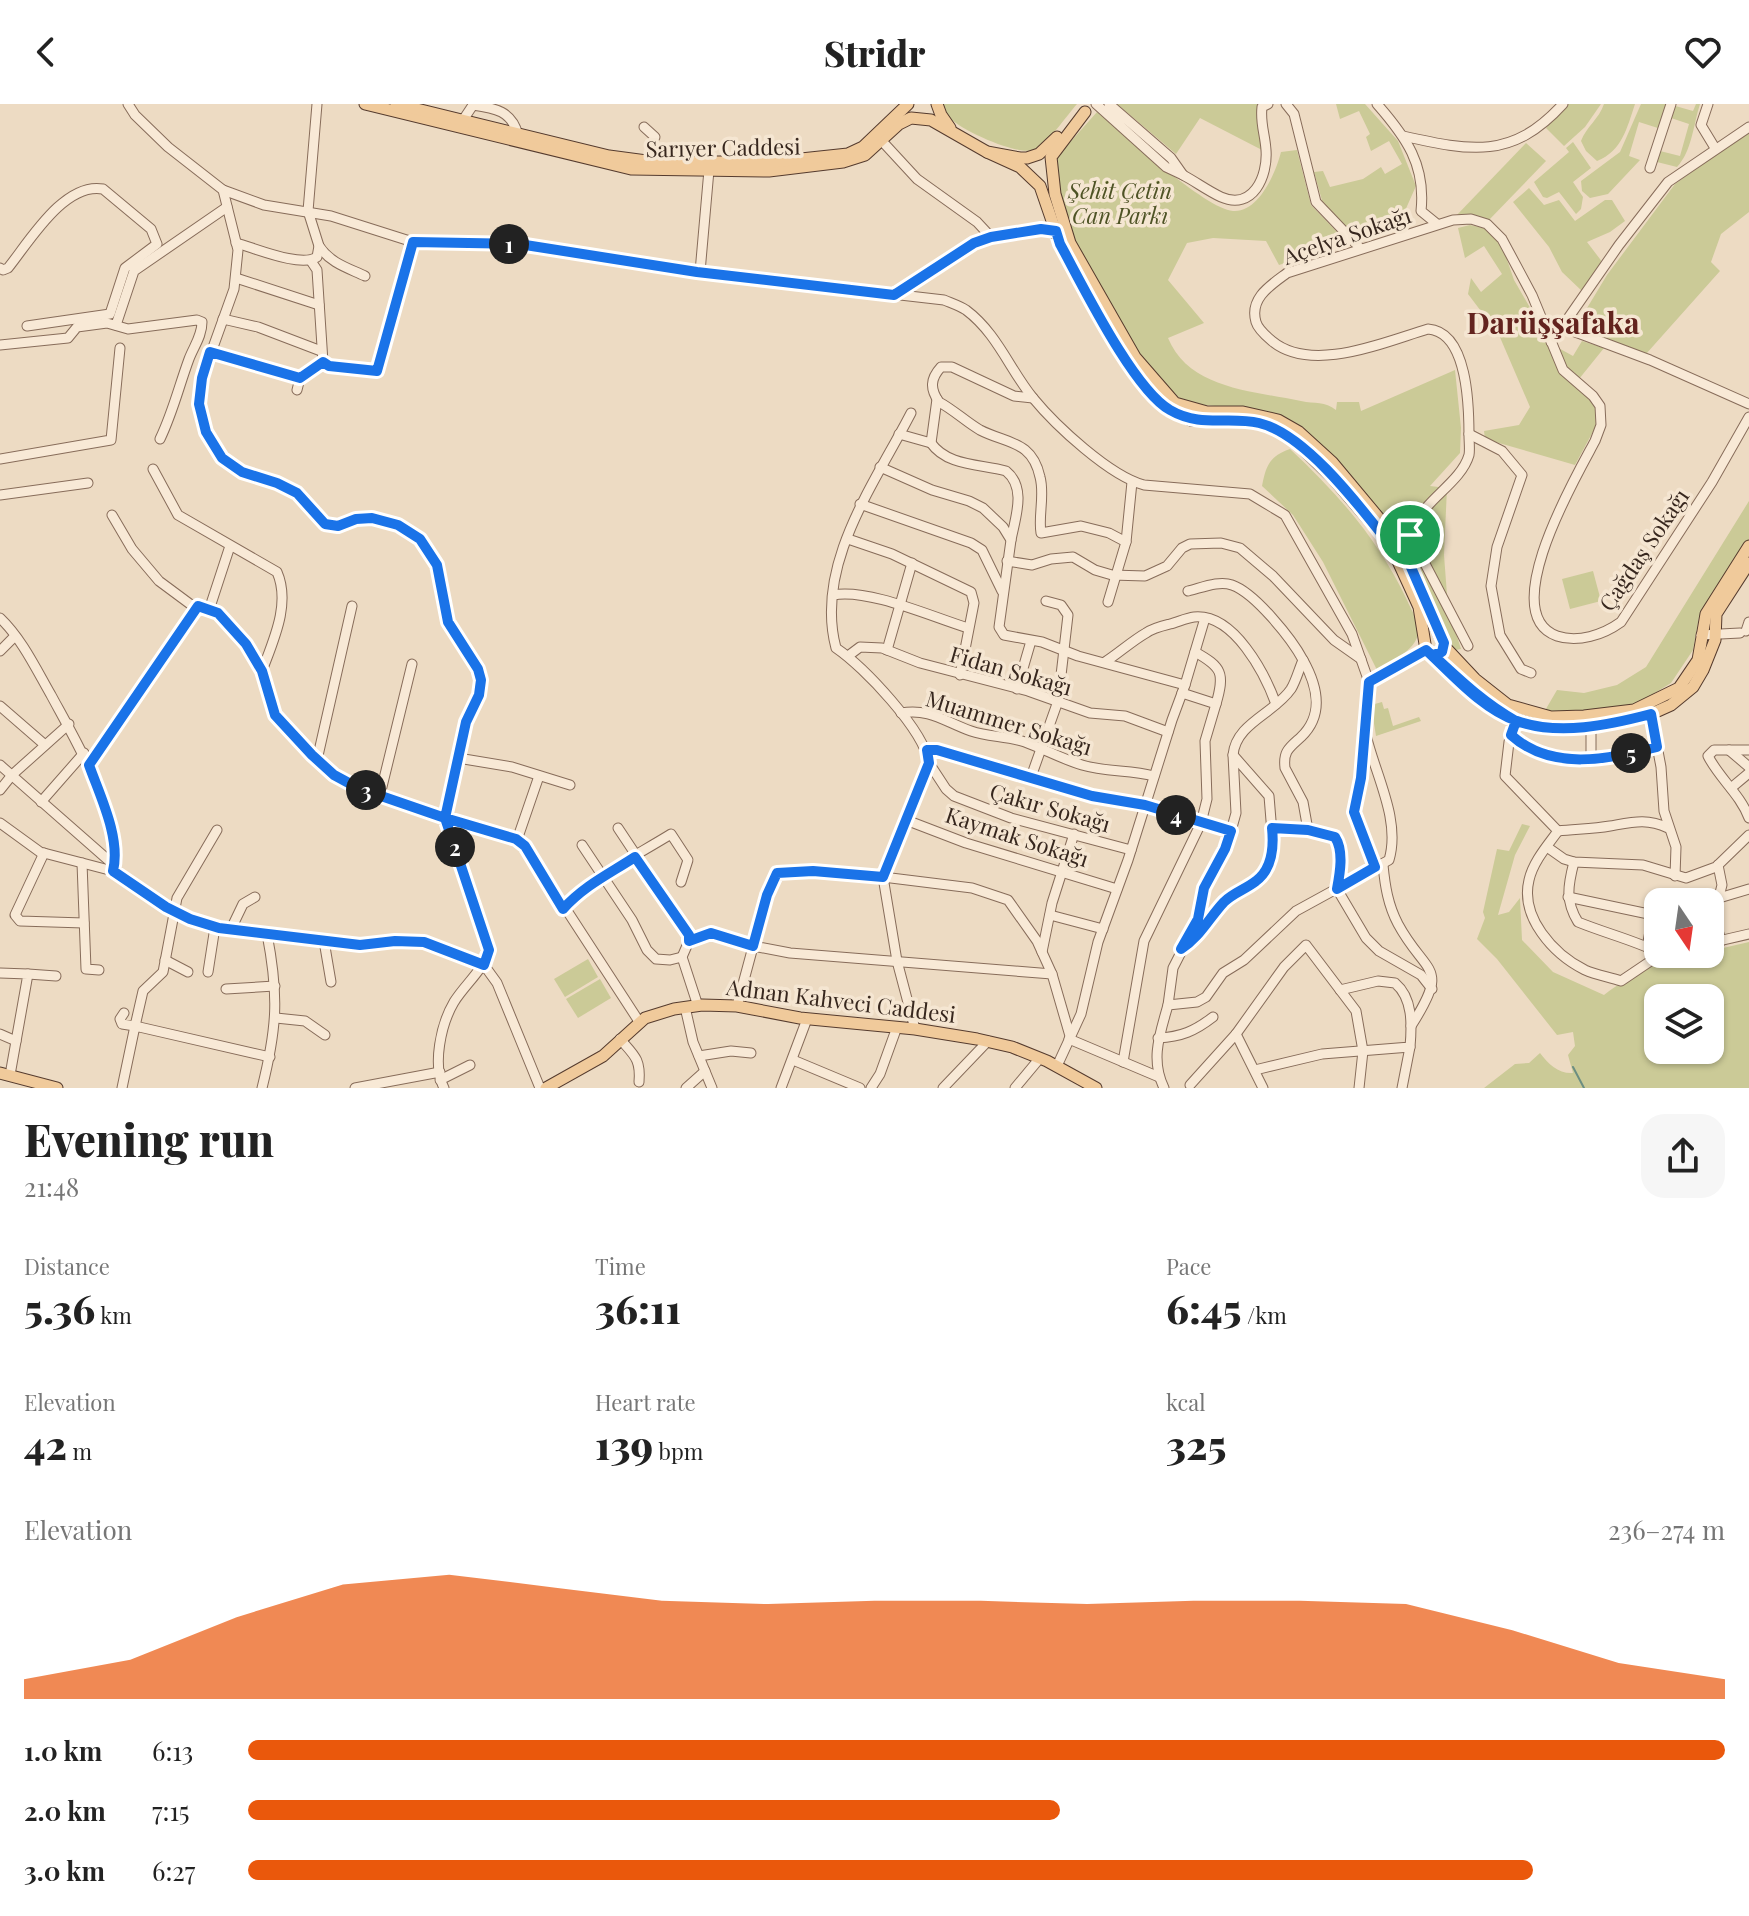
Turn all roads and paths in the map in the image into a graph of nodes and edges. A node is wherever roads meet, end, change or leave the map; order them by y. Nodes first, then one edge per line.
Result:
1 (128, 104) edge
2 (317, 104) edge
3 (365, 104) edge
4 (396, 104) edge
5 (908, 104) edge
6 (937, 104) edge
7 (1109, 104) edge
8 (1268, 104) edge
9 (1286, 104) edge
10 (1377, 104) edge
11 (1563, 104) edge
12 (1671, 104) edge
13 (1708, 104) edge
14 (1091, 107) edge
15 (463, 120) junction
16 (644, 127) dead end
17 (1749, 127) edge
18 (518, 135) junction
19 (1403, 136) junction
20 (655, 137) dead end
21 (881, 140) junction
22 (964, 141) junction
23 (1715, 148) junction
24 (987, 152) junction
25 (1650, 168) dead end
26 (709, 170) junction
27 (1183, 175) junction
28 (223, 190) junction
29 (227, 207) junction
30 (308, 211) junction
31 (1421, 211) junction
32 (1050, 212) junction
33 (1437, 224) junction
34 (1041, 229) junction
35 (1056, 231) junction
36 (1411, 232) junction
37 (991, 237) junction
38 (413, 242) junction
39 (236, 243) junction
40 (319, 246) junction
41 (1360, 248) junction
42 (311, 261) junction
43 (0, 268) edge
44 (700, 272) junction
45 (365, 276) dead end
46 (236, 278) junction
47 (894, 295) junction
48 (319, 305) junction
49 (223, 319) junction
50 (116, 325) junction
51 (27, 326) dead end
52 (1562, 327) junction
53 (1551, 342) junction
54 (0, 345) edge
55 (120, 348) dead end
56 (321, 351) junction
57 (210, 352) junction
58 (323, 362) junction
59 (300, 378) junction
60 (297, 390) dead end
61 (1033, 398) junction
62 (937, 399) junction
63 (1749, 404) edge
64 (911, 413) dead end
65 (1749, 417) edge
66 (899, 434) junction
67 (1469, 434) junction
68 (160, 439) dead end
69 (931, 443) junction
70 (0, 459) edge
71 (880, 467) junction
72 (153, 469) dead end
73 (1132, 482) junction
74 (88, 483) dead end
75 (0, 495) edge
76 (860, 504) junction
77 (112, 515) dead end
78 (1389, 530) junction
79 (1410, 535) junction
80 (848, 539) junction
81 (1011, 540) junction
82 (1126, 542) junction
83 (230, 546) junction
84 (1749, 546) edge
85 (1397, 547) junction
86 (1007, 561) junction
87 (912, 563) junction
88 (1749, 563) edge
89 (1118, 575) junction
90 (1002, 591) junction
91 (1188, 591) dead end
92 (833, 595) junction
93 (1046, 601) dead end
94 (1108, 602) dead end
95 (198, 606) junction
96 (352, 606) dead end
97 (899, 606) junction
98 (209, 610) junction
99 (0, 618) edge
100 (1205, 618) junction
101 (968, 628) junction
102 (1746, 629) edge
103 (1701, 635) junction
104 (1715, 635) junction
105 (15, 636) junction
106 (1031, 641) junction
107 (1444, 643) junction
108 (1468, 646) dead end
109 (1428, 649) junction
110 (887, 650) junction
111 (1064, 650) junction
112 (0, 651) edge
113 (1195, 652) junction
114 (848, 656) junction
115 (1361, 659) junction
116 (1303, 660) junction
117 (1105, 662) junction
118 (412, 664) dead end
119 (262, 671) junction
120 (1531, 673) dead end
121 (960, 675) junction
122 (1369, 682) junction
123 (1017, 689) junction
124 (1184, 689) junction
125 (1058, 701) junction
126 (1216, 704) junction
127 (1276, 704) junction
128 (0, 706) edge
129 (901, 713) junction
130 (1651, 714) junction
131 (1516, 721) junction
132 (69, 724) junction
133 (1591, 726) junction
134 (1168, 732) junction
135 (1365, 732) junction
136 (1511, 735) junction
137 (45, 745) junction
138 (1657, 747) junction
139 (927, 750) junction
140 (1041, 750) junction
141 (1729, 750) junction
142 (1749, 750) edge
143 (84, 753) junction
144 (1233, 755) junction
145 (458, 758) junction
146 (1591, 759) junction
147 (317, 760) junction
148 (929, 763) junction
149 (0, 765) edge
150 (89, 765) junction
151 (1749, 770) edge
152 (12, 775) junction
153 (539, 776) junction
154 (1154, 776) junction
155 (1031, 777) junction
156 (570, 785) dead end
157 (1731, 788) junction
158 (0, 790) edge
159 (385, 797) junction
160 (41, 802) junction
161 (1145, 805) junction
162 (445, 818) junction
163 (1749, 818) edge
164 (906, 820) junction
165 (0, 823) edge
166 (1201, 823) junction
167 (618, 828) dead end
168 (1272, 828) junction
169 (1668, 828) junction
170 (217, 830) dead end
171 (1308, 830) junction
172 (1231, 831) junction
173 (1558, 831) junction
174 (1074, 834) junction
175 (1749, 835) edge
176 (517, 840) junction
177 (582, 845) dead end
178 (1547, 847) junction
179 (1131, 850) junction
180 (44, 853) junction
181 (635, 857) junction
182 (1574, 862) junction
183 (82, 863) junction
184 (1718, 865) junction
185 (1379, 866) junction
186 (114, 869) junction
187 (1063, 871) junction
188 (601, 876) junction
189 (1675, 876) junction
190 (883, 877) junction
191 (681, 882) dead end
192 (1721, 888) edge
193 (1117, 889) junction
194 (1337, 889) junction
195 (1749, 889) edge
196 (1724, 896) edge
197 (255, 897) dead end
198 (1568, 897) junction
199 (563, 909) junction
200 (174, 911) junction
201 (1644, 913) edge
202 (1050, 915) junction
203 (84, 923) junction
204 (215, 927) junction
205 (231, 929) junction
206 (1103, 929) junction
207 (267, 934) junction
208 (1749, 934) edge
209 (1724, 940) edge
210 (324, 941) junction
211 (689, 941) junction
212 (753, 946) junction
213 (1644, 946) edge
214 (1181, 949) junction
215 (1042, 952) junction
216 (682, 957) junction
217 (165, 960) junction
218 (897, 961) junction
219 (484, 965) junction
220 (1644, 965) edge
221 (99, 970) dead end
222 (188, 972) dead end
223 (208, 972) dead end
224 (0, 973) edge
225 (28, 974) junction
226 (1052, 974) junction
227 (56, 976) dead end
228 (331, 982) dead end
229 (275, 986) junction
230 (226, 989) dead end
231 (1432, 989) junction
232 (1340, 990) junction
233 (1168, 1005) junction
234 (698, 1006) junction
235 (737, 1006) junction
236 (685, 1007) junction
237 (124, 1013) dead end
238 (1213, 1017) dead end
239 (276, 1018) junction
240 (807, 1019) junction
241 (640, 1023) junction
242 (135, 1026) junction
243 (1411, 1026) junction
244 (897, 1027) junction
245 (915, 1029) junction
246 (0, 1034) edge
247 (1236, 1034) junction
248 (325, 1035) dead end
249 (1069, 1038) junction
250 (1158, 1038) junction
251 (620, 1039) junction
252 (16, 1041) junction
253 (988, 1041) junction
254 (1410, 1047) junction
255 (1363, 1051) junction
256 (751, 1053) dead end
257 (699, 1056) junction
258 (270, 1057) junction
259 (1040, 1058) junction
260 (793, 1060) junction
261 (1123, 1062) junction
262 (470, 1065) dead end
263 (1057, 1066) junction
264 (1255, 1070) junction
265 (705, 1071) junction
266 (5, 1074) edge
267 (1159, 1077) junction
268 (441, 1080) edge
269 (639, 1082) dead end
270 (1089, 1086) edge
271 (550, 1087) edge
272 (1190, 1087) edge
273 (57, 1088) edge
274 (122, 1088) edge
275 (262, 1088) edge
276 (355, 1088) edge
277 (686, 1088) edge
278 (712, 1088) edge
279 (781, 1088) edge
280 (860, 1088) edge
281 (871, 1088) edge
282 (943, 1088) edge
283 (1015, 1088) edge
284 (1164, 1088) edge
285 (1263, 1088) edge
286 (1359, 1088) edge
287 (1402, 1088) edge

1 - 28 street
2 - 30 street
3 - 26 main road, Sarıyer Caddesi
4 - 15 main road, Sarıyer Caddesi
5 - 18 main road, Sarıyer Caddesi
6 - 22 main road
7 - 27 street
8 - 27 street
9 - 41 street
10 - 19 street
11 - 19 street
12 - 25 street
13 - 23 street
14 - 24 main road, Sarıyer Caddesi
14 - 27 street
14 - 78 main road
15 - 18 main road, Sarıyer Caddesi
15 - 18 street
16 - 20 street
17 - 23 street
19 - 31 street
21 - 22 main road, Sarıyer Caddesi
21 - 26 main road, Sarıyer Caddesi
21 - 37 street
22 - 24 main road, Sarıyer Caddesi
23 - 52 street
24 - 32 main road
26 - 44 street
28 - 29 street
28 - 30 street
29 - 39 street
29 - 50 street
30 - 38 street
30 - 40 street
31 - 33 street
31 - 36 street
32 - 34 street
32 - 35 main road
33 - 36 street, Açelya Sokağı
33 - 53 street, Açelya Sokağı
34 - 35 street
34 - 37 street
35 - 85 main road
36 - 41 street, Açelya Sokağı
37 - 47 street
38 - 44 street
38 - 58 street
39 - 42 street
39 - 46 street
40 - 42 street
40 - 45 street
41 - 67 street, Açelya Sokağı
42 - 48 street
43 - 51 street
44 - 47 street
46 - 48 street
46 - 49 street
47 - 61 street
48 - 56 street
49 - 56 street
49 - 57 street
50 - 54 street
50 - 68 street
52 - 53 street
52 - 63 street
53 - 65 street, Çağdaş Sokağı
55 - 70 street
56 - 58 street
57 - 59 street
57 - 145 street
58 - 59 street
59 - 60 street
61 - 62 street
61 - 73 street
62 - 69 street
62 - 82 street
64 - 66 street
66 - 69 street
66 - 71 street
67 - 79 street, Açelya Sokağı
67 - 120 street
69 - 81 street
71 - 76 street
71 - 81 street
72 - 83 street
73 - 82 street
73 - 115 street
74 - 75 street
76 - 80 street
76 - 90 street
77 - 95 street
78 - 79 street
78 - 85 main road
79 - 85 street, Açelya Sokağı
79 - 108 street
80 - 87 street
80 - 92 street
81 - 86 street
82 - 89 street
83 - 98 street
83 - 119 street
84 - 103 main road
85 - 107 main road
85 - 109 main road
86 - 89 street
86 - 90 street
87 - 97 street
87 - 101 street
88 - 104 main road
89 - 94 street
89 - 115 street
90 - 106 street
91 - 116 street
92 - 97 street
92 - 114 street
93 - 111 street
95 - 98 street
95 - 150 street
96 - 147 street
97 - 101 street
97 - 110 street
98 - 119 street
99 - 105 street
100 - 113 street
100 - 117 street
100 - 127 street
101 - 121 street
102 - 104 street
102 - 104 street
103 - 104 street
103 - 107 main road
104 - 130 main road
105 - 112 street
105 - 132 street
106 - 111 street
106 - 123 street
107 - 109 main road
107 - 109 main road
109 - 122 street
109 - 131 main road
110 - 114 street, Fidan Sokağı
110 - 121 street, Fidan Sokağı
111 - 117 street
111 - 125 street
113 - 124 street
113 - 126 street
114 - 129 street
115 - 122 street
116 - 127 street
116 - 171 street
117 - 124 street
118 - 159 street
119 - 147 street
121 - 123 street, Fidan Sokağı
122 - 135 street
123 - 125 street, Fidan Sokağı
124 - 126 street
124 - 134 street
125 - 134 street, Fidan Sokağı
125 - 140 street
126 - 166 street
127 - 144 street
128 - 137 street
129 - 139 street
129 - 140 street, Muammer Sokağı
130 - 133 main road
130 - 138 street
131 - 133 main road
131 - 136 street
132 - 137 street
132 - 143 street
133 - 146 street
134 - 154 street
135 - 185 street
135 - 185 street
136 - 146 street
136 - 173 street
137 - 152 street
138 - 146 street
138 - 169 street
139 - 148 street
139 - 155 street
140 - 154 street, Muammer Sokağı
140 - 155 street
141 - 142 street
141 - 151 street
141 - 157 street
143 - 150 street
143 - 160 street
144 - 168 street
144 - 172 street
145 - 153 street
145 - 162 street
147 - 159 street
148 - 164 street
148 - 174 street, Çakır Sokağı
149 - 152 street
150 - 186 street
151 - 157 street
152 - 158 street
152 - 160 street
153 - 156 street
153 - 176 street
154 - 161 street
155 - 161 street
157 - 163 street
159 - 162 street
160 - 186 street
161 - 166 street
161 - 179 street
162 - 176 street
162 - 219 street
164 - 187 street, Kaymak Sokağı
164 - 190 street
165 - 180 street
166 - 172 street
166 - 261 street
167 - 181 street
168 - 171 street
168 - 214 street
169 - 173 street
169 - 189 street
170 - 200 street
171 - 194 street
172 - 214 street
173 - 178 street
174 - 179 street, Çakır Sokağı
174 - 187 street
175 - 184 street
176 - 199 street
177 - 188 street
178 - 182 street
178 - 220 street
179 - 193 street
180 - 183 street
180 - 203 street
181 - 188 street
181 - 191 street
181 - 211 street
182 - 189 street
182 - 198 street
183 - 186 street
183 - 203 street
184 - 189 street
184 - 192 street
185 - 194 street
185 - 231 street
186 - 200 street
187 - 193 street, Kaymak Sokağı
187 - 202 street
188 - 199 street
188 - 216 street
190 - 212 street
190 - 215 street
190 - 218 street
193 - 206 street
194 - 231 street
194 - 233 street
195 - 196 street
197 - 205 street
198 - 201 street
198 - 213 street
199 - 241 street
200 - 204 street
200 - 217 street
202 - 206 street
202 - 215 street
203 - 221 street
204 - 205 street
204 - 223 street
205 - 207 street
206 - 249 street
207 - 210 street
207 - 229 street
208 - 209 street
210 - 219 street
210 - 228 street
211 - 212 street
211 - 216 street
212 - 218 street
212 - 235 street
214 - 233 street
215 - 226 street
216 - 234 street
217 - 222 street
217 - 242 street
218 - 226 street
218 - 245 street
219 - 268 street
219 - 271 street
224 - 225 street
225 - 227 street
225 - 252 street
226 - 249 street
229 - 230 street
229 - 239 street
231 - 243 street
232 - 243 street
232 - 247 street
232 - 255 street
233 - 250 street
234 - 235 main road, Adnan Kahveci Caddesi
234 - 236 main road, Adnan Kahveci Caddesi
235 - 240 main road, Adnan Kahveci Caddesi
236 - 241 main road, Adnan Kahveci Caddesi
236 - 257 street
237 - 242 street
238 - 250 street
239 - 248 street
239 - 258 street
240 - 244 main road, Adnan Kahveci Caddesi
240 - 260 street
241 - 251 main road, Adnan Kahveci Caddesi
242 - 258 street
242 - 274 street
243 - 254 street
244 - 245 main road, Adnan Kahveci Caddesi
244 - 281 street
245 - 253 main road, Adnan Kahveci Caddesi
246 - 252 street
247 - 264 street
247 - 272 street
249 - 261 street
249 - 263 street
250 - 267 street
251 - 269 street
251 - 271 main road, Adnan Kahveci Caddesi
252 - 266 street
253 - 259 main road, Adnan Kahveci Caddesi
253 - 282 street
254 - 255 street
254 - 287 street
255 - 264 street
255 - 286 street
256 - 257 street
257 - 265 street
258 - 275 street
259 - 263 main road, Adnan Kahveci Caddesi
259 - 283 street
260 - 279 street
260 - 280 street
261 - 267 street
262 - 268 street
263 - 270 main road, Adnan Kahveci Caddesi
264 - 285 street
265 - 277 street
265 - 278 street
266 - 273 main road
267 - 284 street
268 - 276 street

